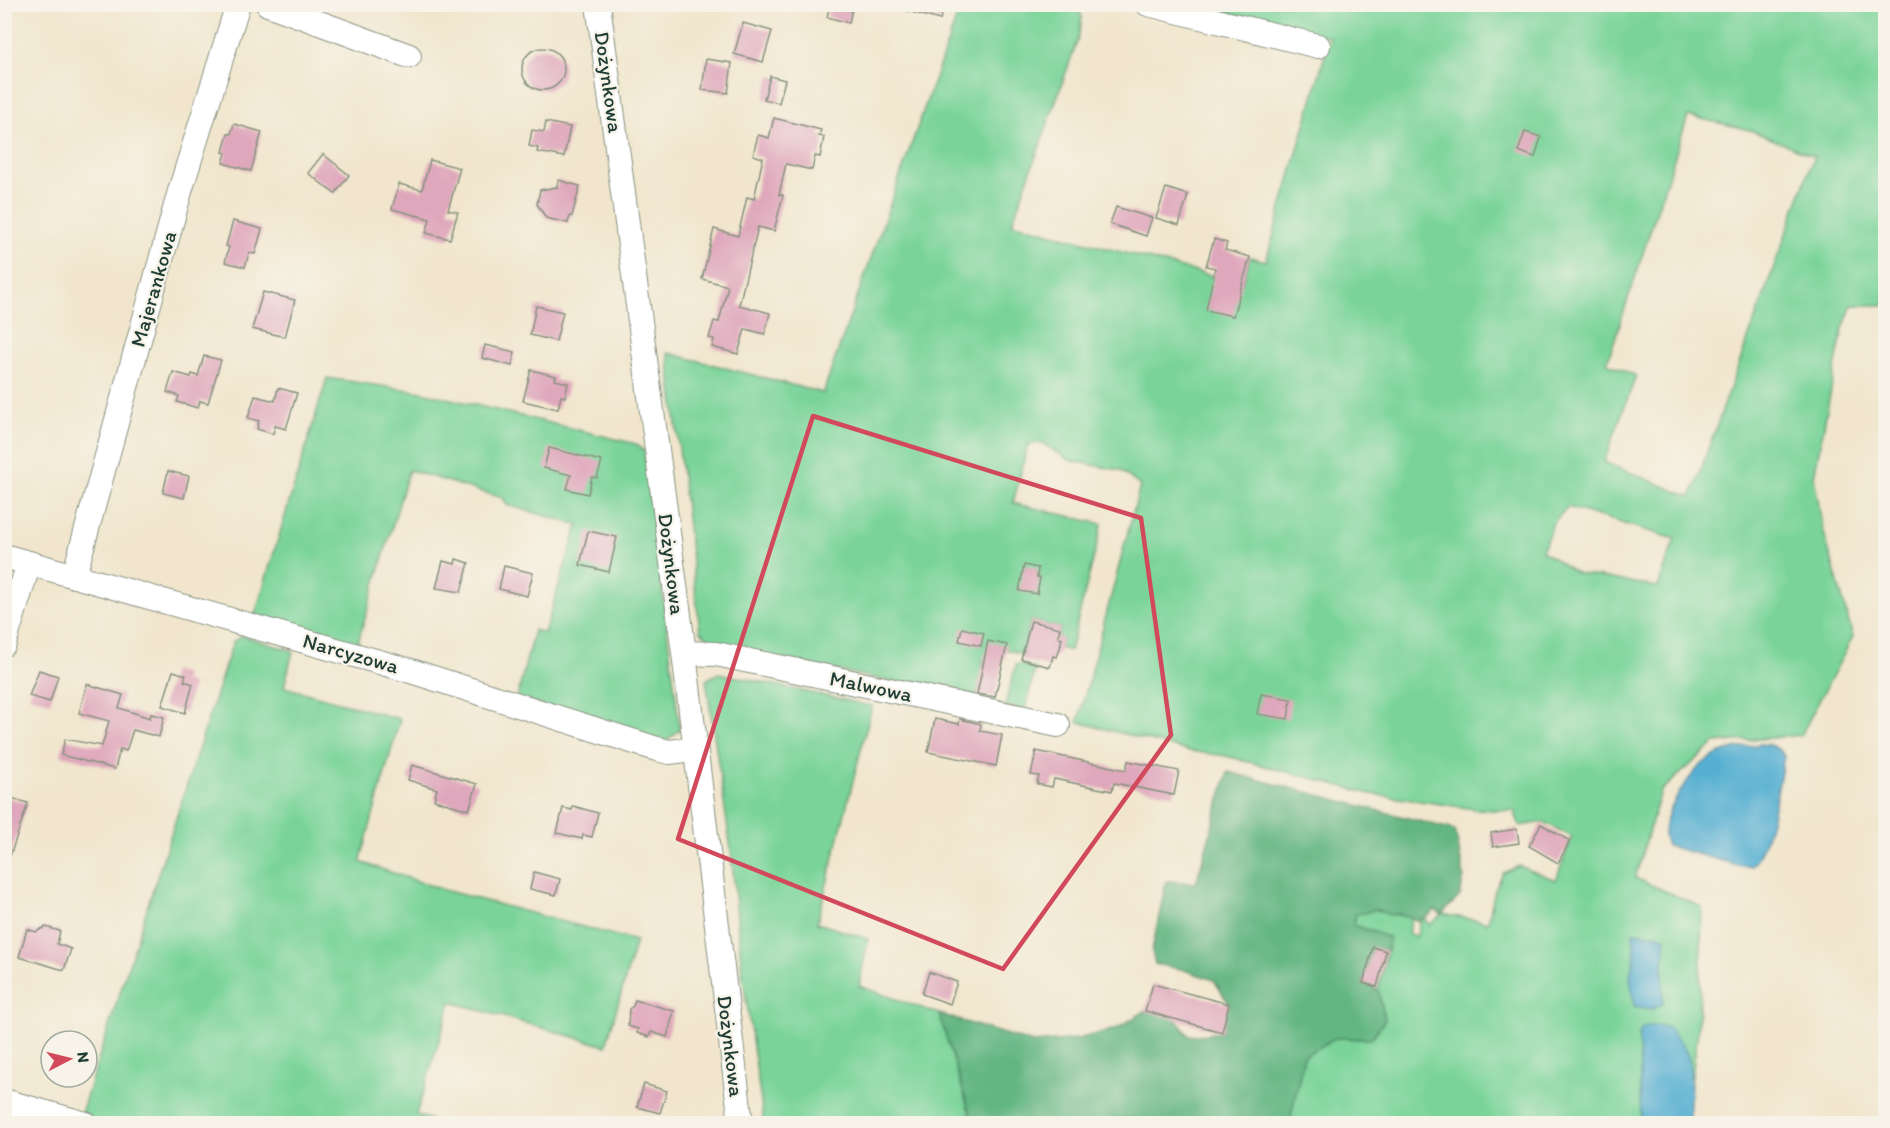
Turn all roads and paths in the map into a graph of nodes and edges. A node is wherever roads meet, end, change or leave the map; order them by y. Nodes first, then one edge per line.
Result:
1 (238, 4) edge
2 (268, 4) edge
3 (598, 4) edge
4 (1148, 4) edge
5 (1318, 46) dead end
6 (409, 56) dead end
7 (4, 556) edge
8 (29, 563) junction
9 (74, 576) junction
10 (4, 644) edge
11 (684, 653) junction
12 (1058, 725) dead end
13 (695, 748) junction
14 (4, 1101) edge
15 (86, 1124) edge
16 (741, 1124) edge

1 - 9 street, Majerankowa
2 - 6 street
3 - 11 street, Dożynkowa
4 - 5 street
7 - 8 street, Narcyzowa
8 - 9 street, Narcyzowa
8 - 10 street
9 - 13 street, Narcyzowa
11 - 12 street, Malwowa
11 - 13 street, Dożynkowa
13 - 16 street, Dożynkowa
14 - 15 street

